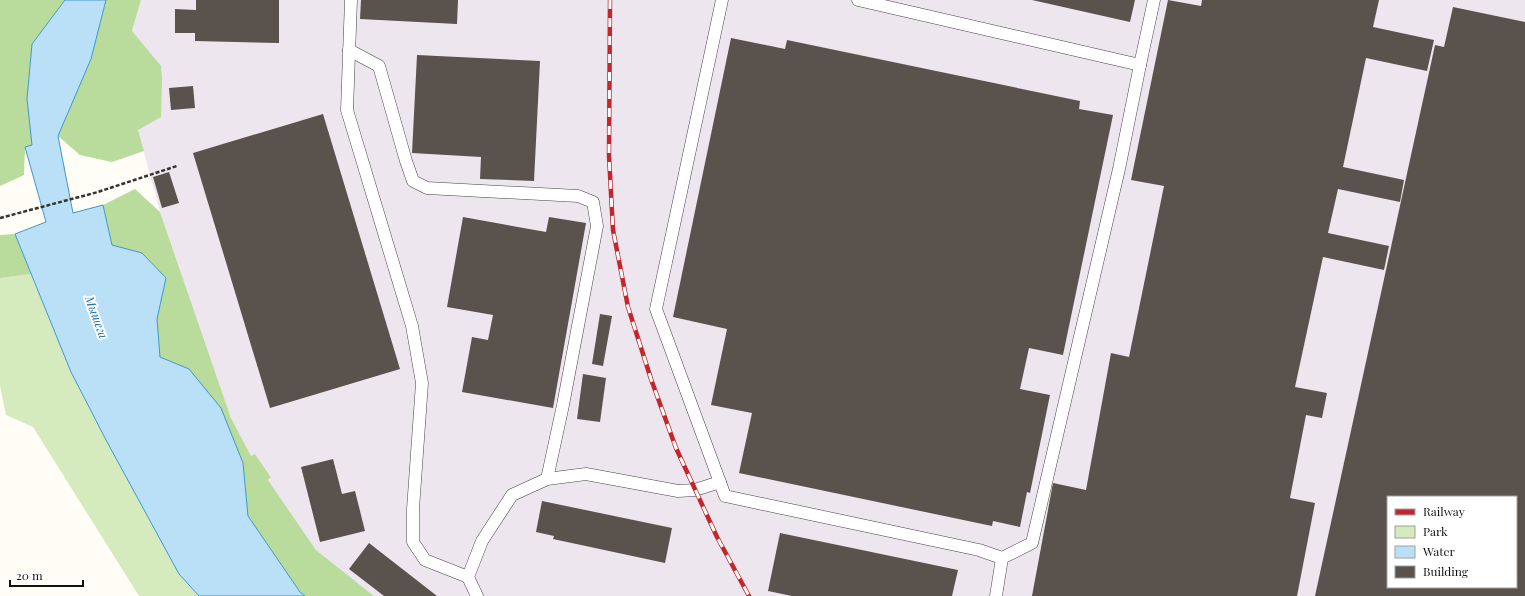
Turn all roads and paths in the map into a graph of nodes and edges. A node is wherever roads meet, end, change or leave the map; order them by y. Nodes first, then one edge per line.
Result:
1 (351, 0) edge
2 (722, 0) edge
3 (858, 0) edge
4 (1154, 0) edge
5 (349, 50) junction
6 (1140, 64) junction
7 (177, 166) dead end
8 (0, 218) edge
9 (547, 479) junction
10 (720, 482) junction
11 (1002, 558) junction
12 (468, 577) junction
13 (477, 596) edge
14 (996, 596) edge

1 - 5 lane
2 - 10 lane
3 - 6 lane
4 - 6 lane
5 - 9 lane
5 - 12 lane
6 - 11 lane
7 - 8 path
9 - 10 lane
9 - 12 lane
10 - 11 lane
11 - 14 lane
12 - 13 lane

